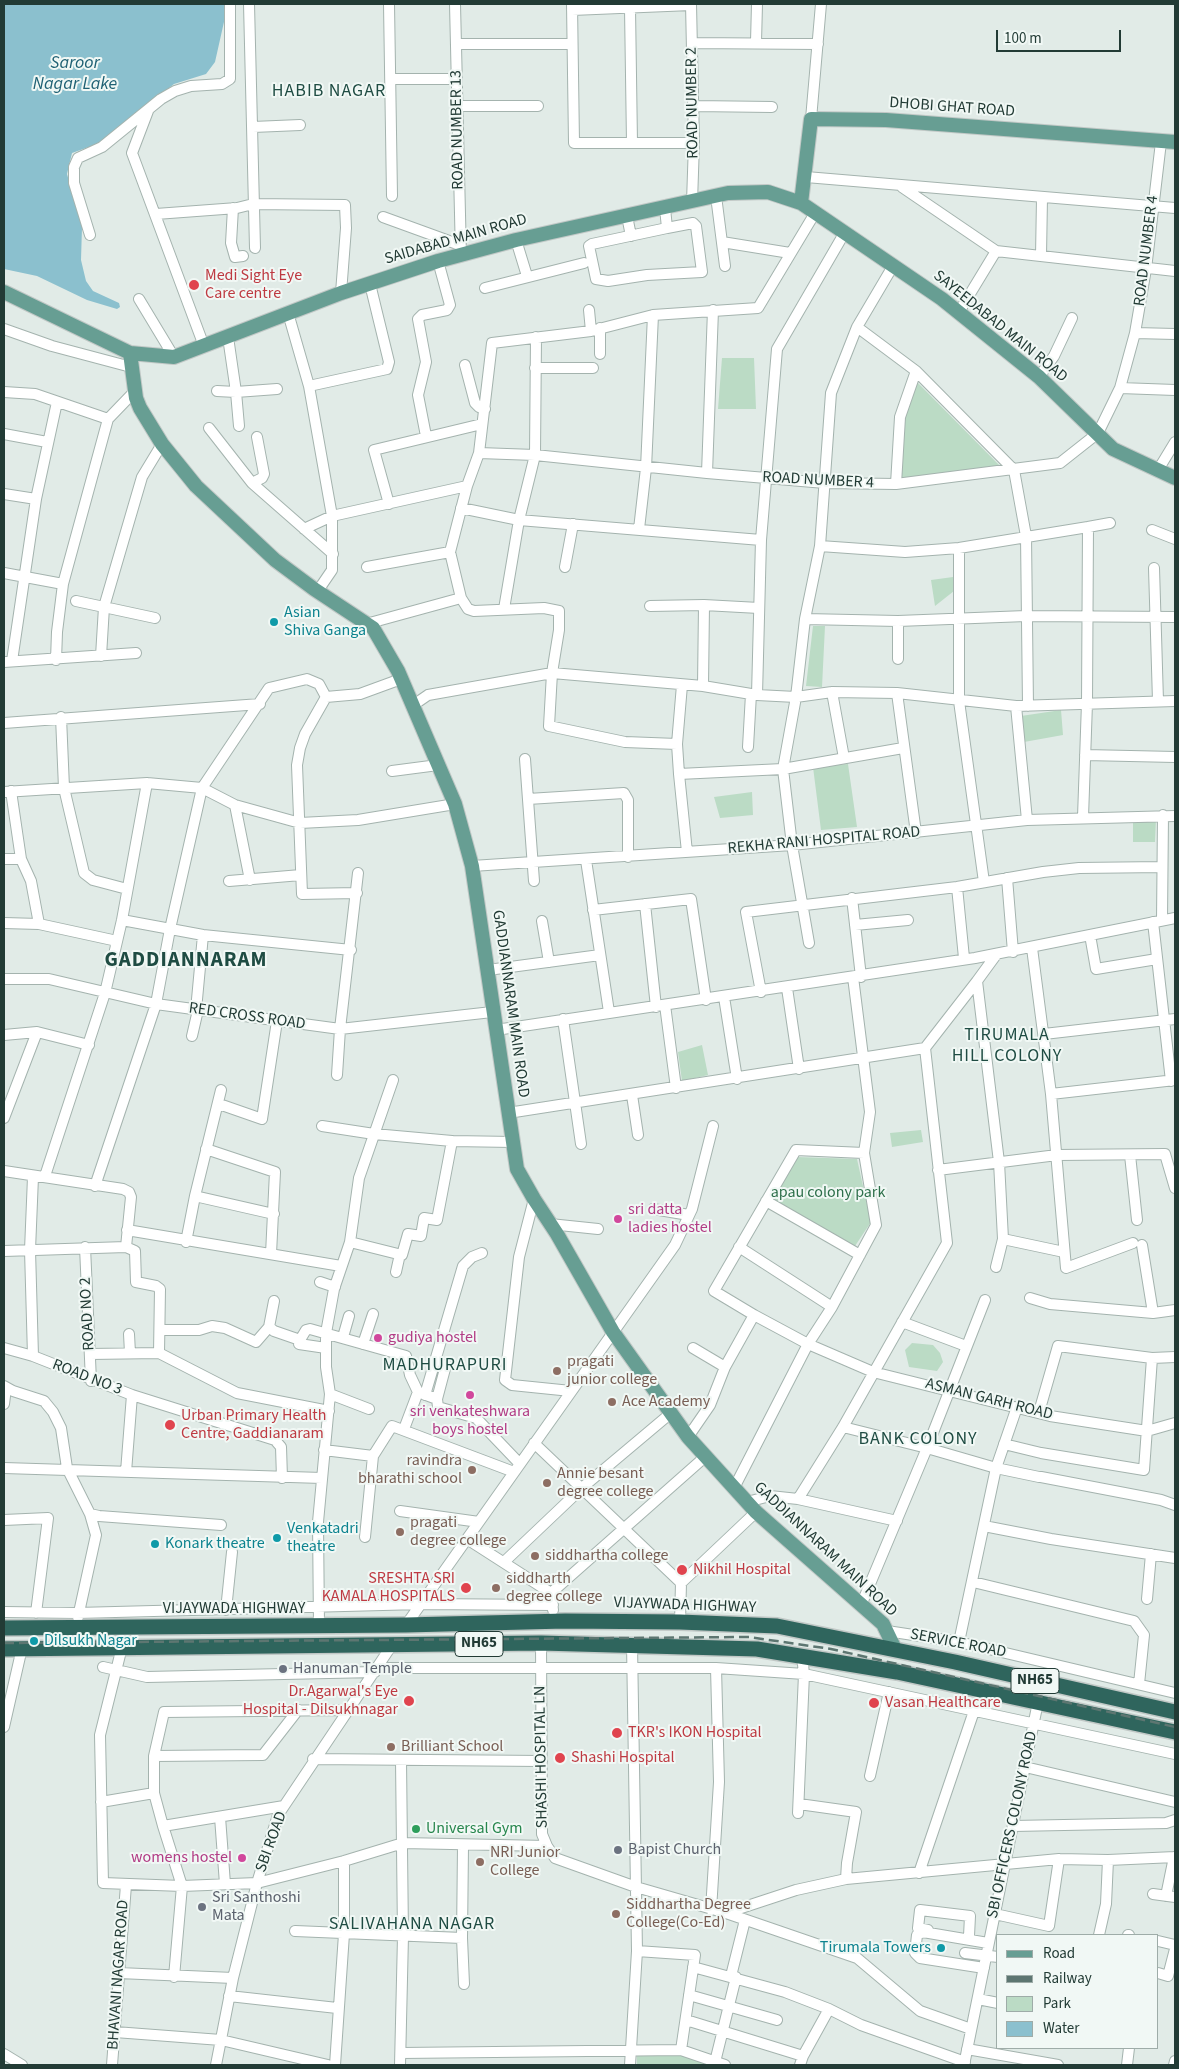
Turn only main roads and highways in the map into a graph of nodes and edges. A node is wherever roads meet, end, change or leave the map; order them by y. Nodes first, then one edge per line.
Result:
1 (1168, 142) edge
2 (801, 203) junction
3 (4, 292) edge
4 (131, 360) junction
5 (1175, 478) edge
6 (560, 1621) junction
7 (758, 1626) junction
8 (4, 1628) edge
9 (565, 1644) junction
10 (4, 1649) edge
11 (757, 1649) junction
12 (894, 1650) junction
13 (1121, 1700) junction
14 (1175, 1712) edge
15 (1112, 1718) junction
16 (1175, 1732) edge

1 - 2 main road, DHOBI GHAT ROAD
2 - 4 main road, SAIDABAD MAIN ROAD
2 - 5 main road, SAYEEDABAD MAIN ROAD
3 - 4 main road
4 - 12 main road, GADDIANNARAM MAIN ROAD
6 - 7 highway, VIJAYWADA HIGHWAY / NH65
6 - 8 highway, VIJAYWADA HIGHWAY / NH65
6 - 9 highway
7 - 11 highway
7 - 12 highway, VIJAYWADA HIGHWAY / NH65
9 - 10 highway, NH65
9 - 11 highway, NH65
11 - 15 highway, NH65
12 - 13 highway, VIJAYWADA HIGHWAY / NH65
13 - 14 highway, VIJAYWADA HIGHWAY / NH65
13 - 15 highway
15 - 16 highway, NH65

